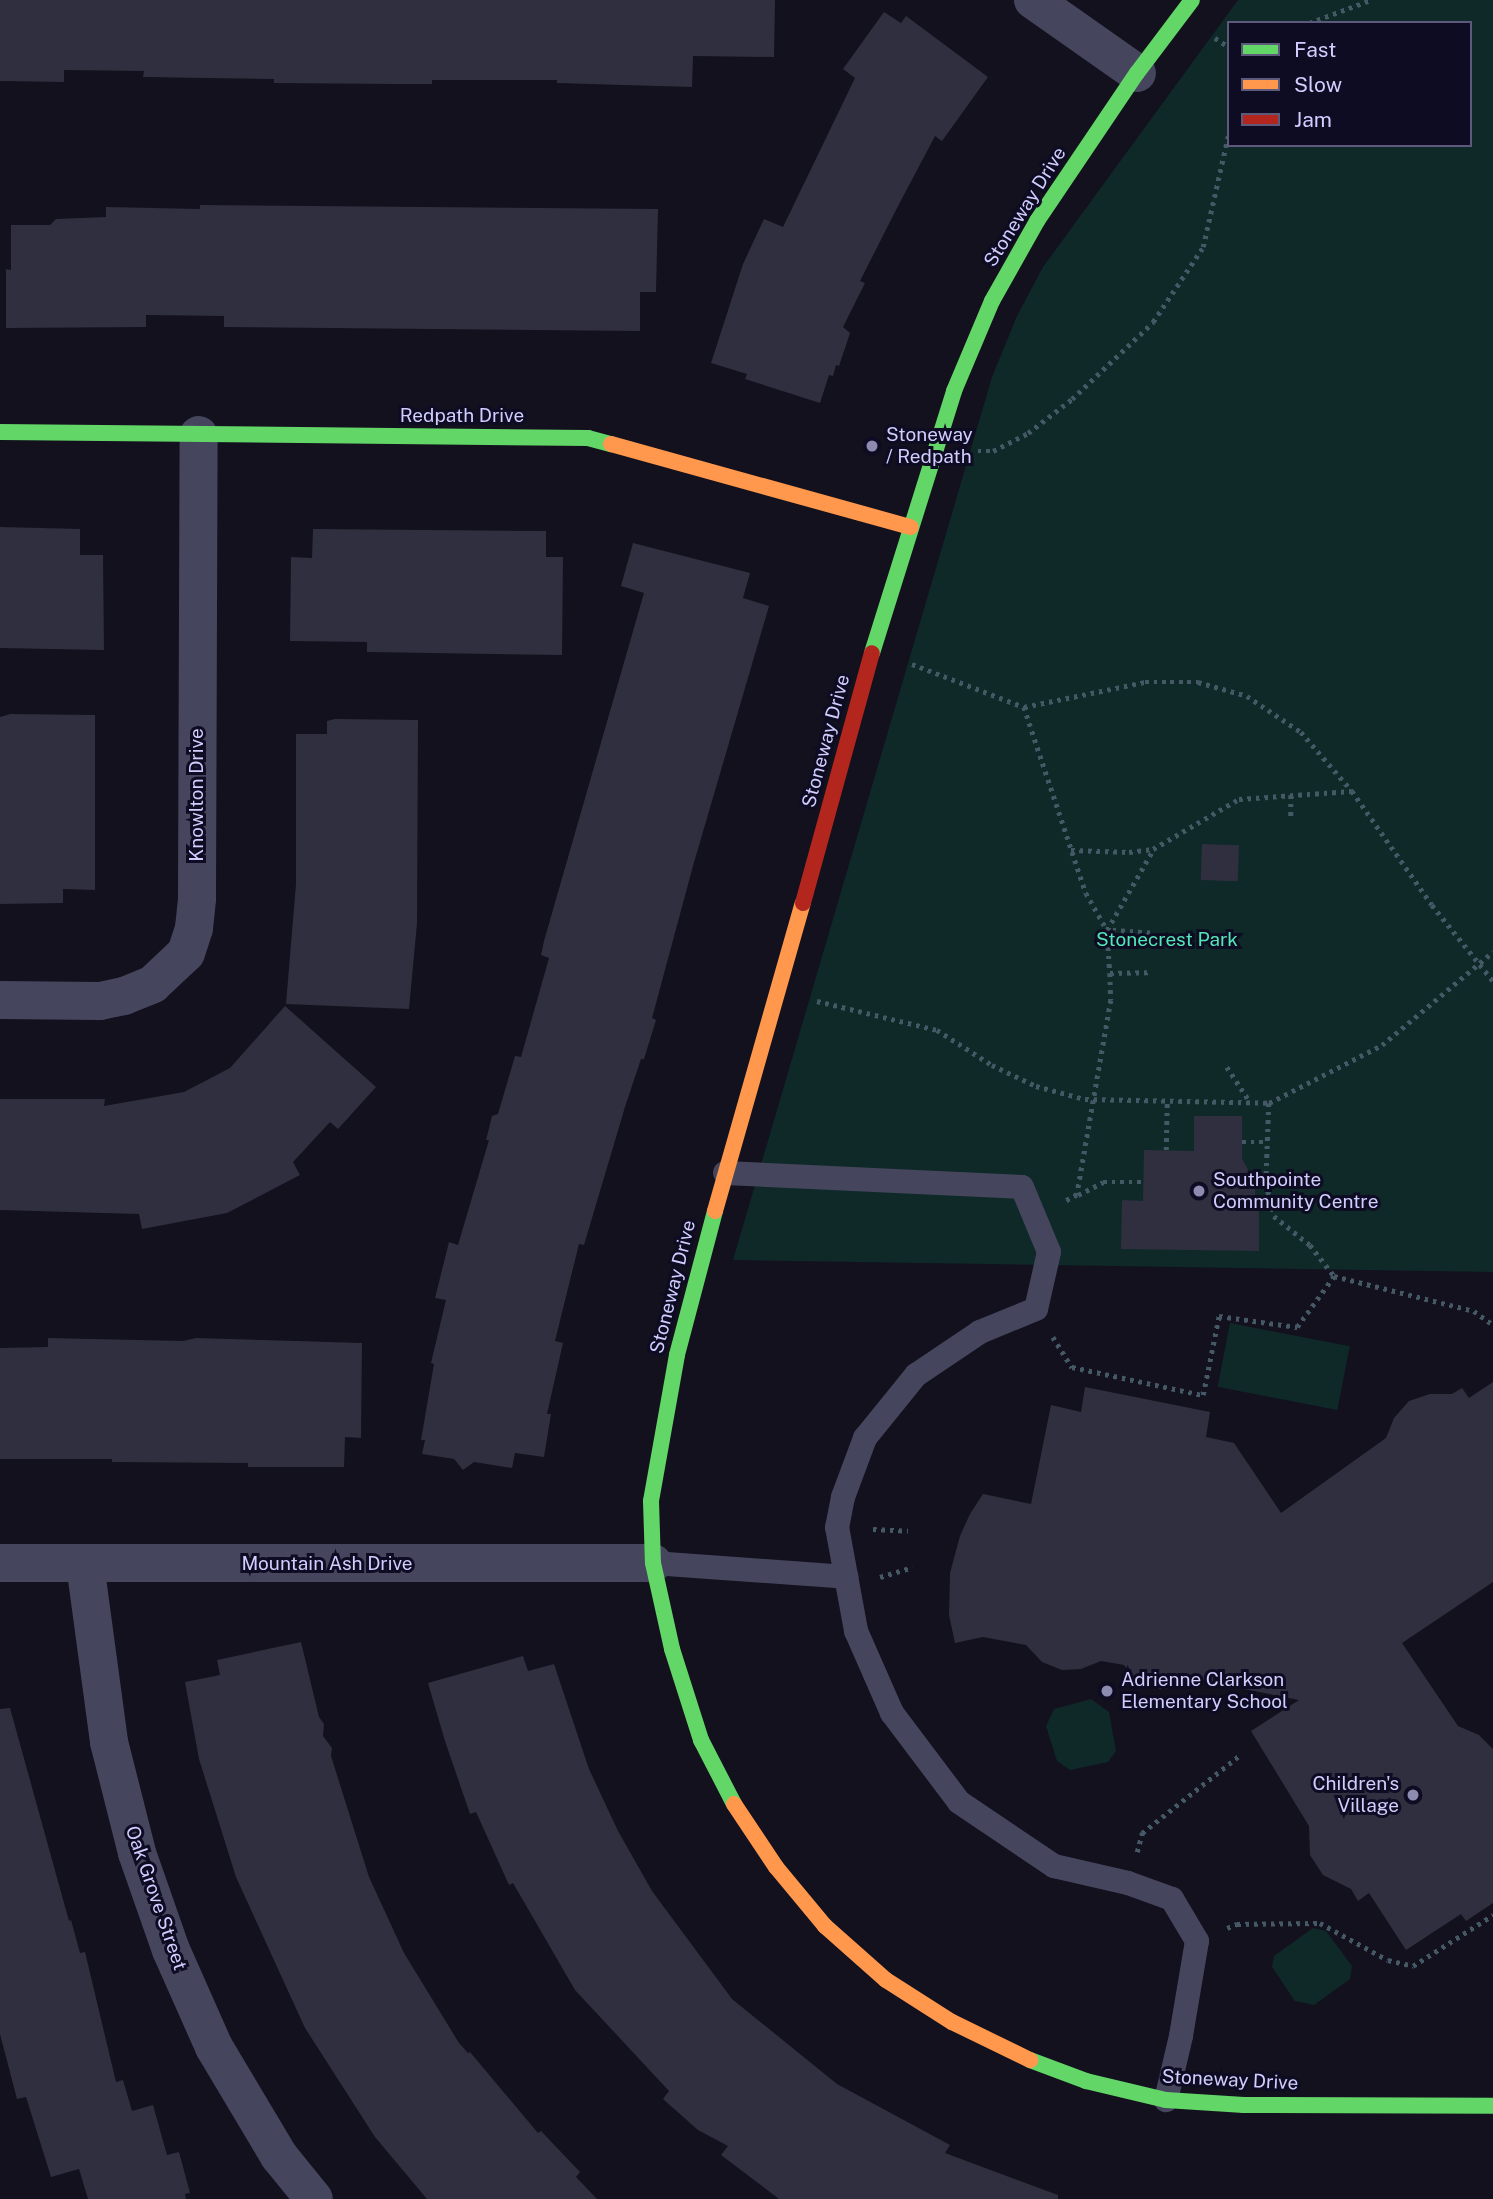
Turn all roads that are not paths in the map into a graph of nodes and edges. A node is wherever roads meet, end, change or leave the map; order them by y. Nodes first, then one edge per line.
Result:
1 (1033, 0) edge
2 (1192, 0) edge
3 (1137, 73) junction
4 (0, 432) edge
5 (199, 435) junction
6 (911, 527) junction
7 (0, 1000) edge
8 (724, 1173) junction
9 (0, 1563) edge
10 (653, 1563) junction
11 (85, 1564) junction
12 (846, 1577) junction
13 (1166, 2100) junction
14 (1493, 2106) edge
15 (314, 2199) edge

1 - 3 street
2 - 3 street, Stoneway Drive
3 - 6 street, Stoneway Drive
4 - 5 street, Redpath Drive
5 - 6 street, Redpath Drive
5 - 7 street, Knowlton Drive
6 - 8 street, Stoneway Drive
8 - 10 street, Stoneway Drive
8 - 12 lane
9 - 11 street, Mountain Ash Drive
10 - 11 street, Mountain Ash Drive
10 - 12 lane
10 - 13 street, Stoneway Drive
11 - 15 street, Oak Grove Street
12 - 13 lane
13 - 14 street, Stoneway Drive

